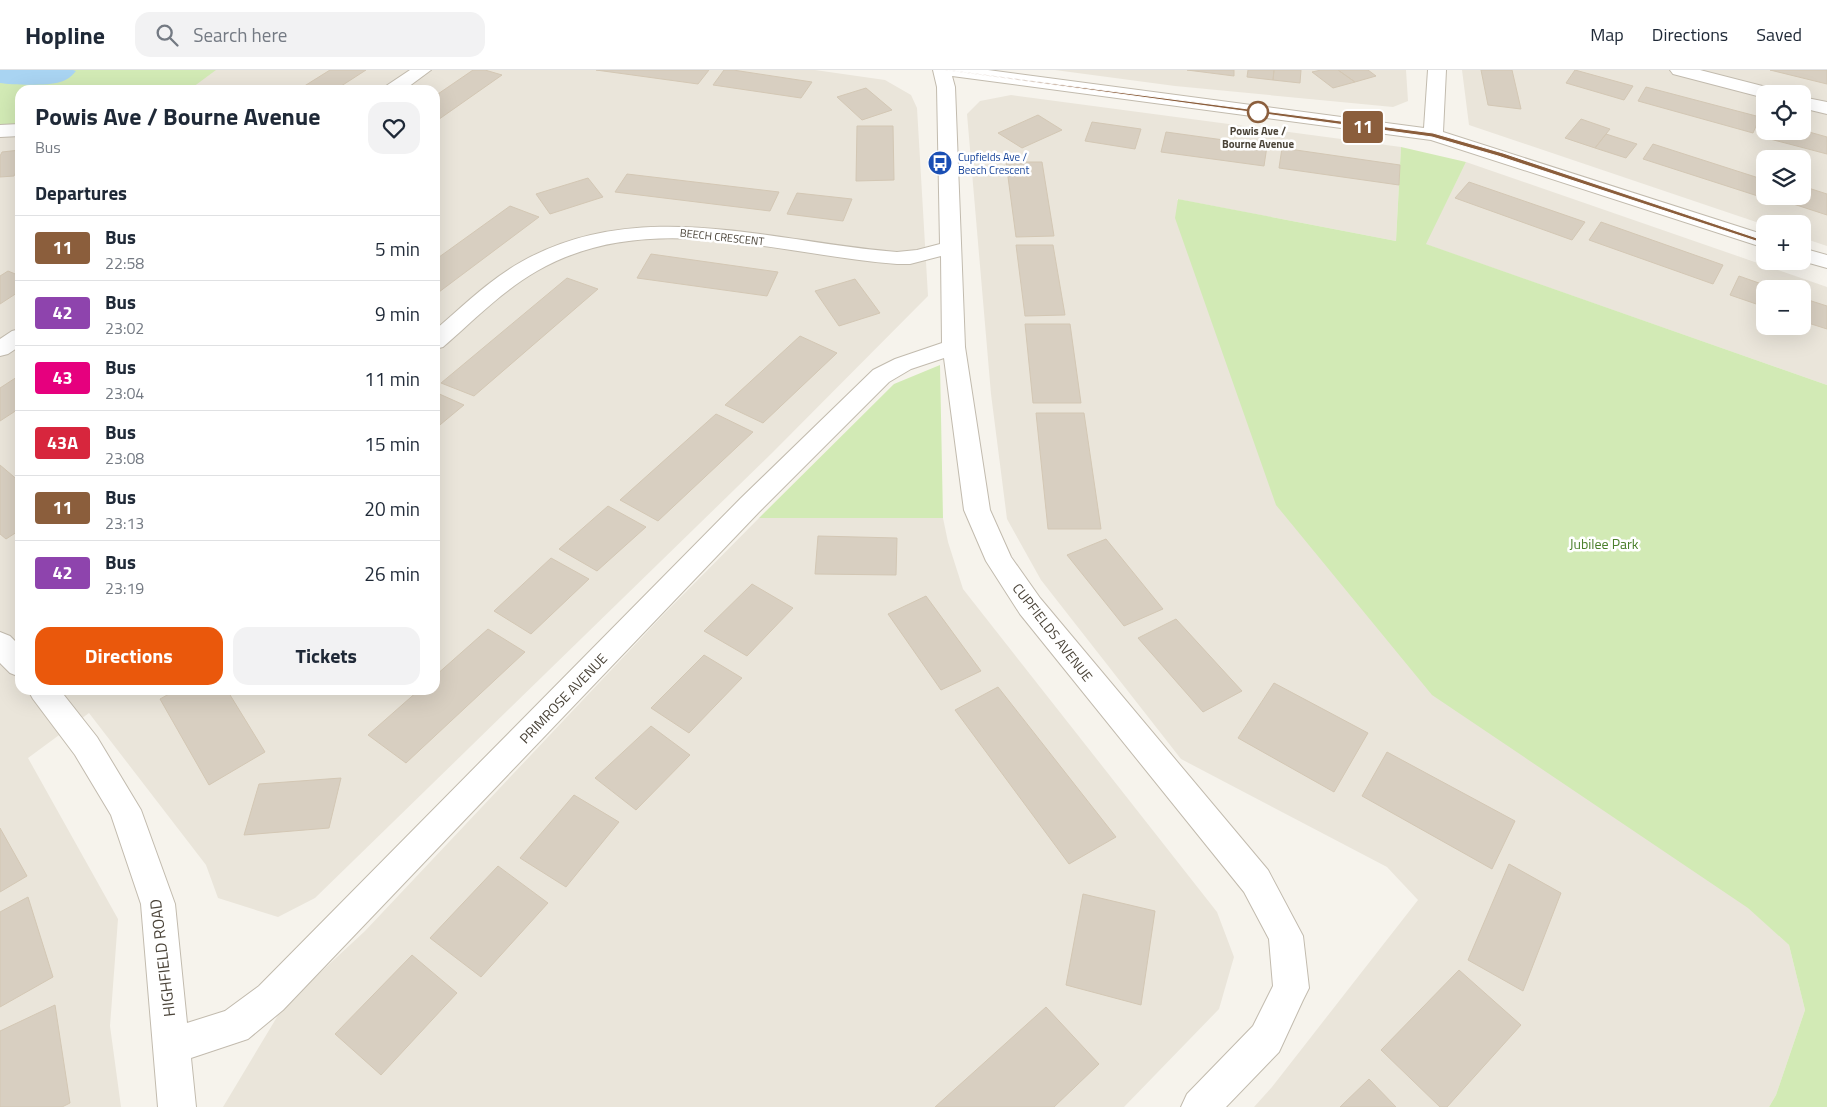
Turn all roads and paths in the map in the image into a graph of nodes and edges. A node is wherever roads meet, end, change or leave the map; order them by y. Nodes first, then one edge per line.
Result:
1 (422, 70) edge
2 (942, 70) edge
3 (948, 70) edge
4 (1437, 70) edge
5 (1679, 70) edge
6 (400, 85) edge
7 (1756, 90) edge
8 (1811, 104) edge
9 (1827, 108) edge
10 (15, 130) edge
11 (0, 132) edge
12 (1433, 135) junction
13 (1756, 239) edge
14 (950, 248) junction
15 (1811, 257) edge
16 (1827, 262) edge
17 (440, 338) edge
18 (15, 339) edge
19 (954, 347) junction
20 (0, 348) edge
21 (0, 644) edge
22 (15, 660) edge
23 (47, 695) edge
24 (172, 1046) junction
25 (177, 1107) edge
26 (1200, 1107) edge

1 - 6 street
2 - 14 street, CUPFIELDS AVENUE
3 - 12 street
4 - 12 street
5 - 7 street
8 - 9 street
10 - 11 street
12 - 13 street
14 - 17 street, BEECH CRESCENT
14 - 19 street, CUPFIELDS AVENUE
15 - 16 street
18 - 20 street
19 - 24 street, PRIMROSE AVENUE
19 - 26 street, CUPFIELDS AVENUE
21 - 22 street
23 - 24 street, HIGHFIELD ROAD
24 - 25 street, HIGHFIELD ROAD

